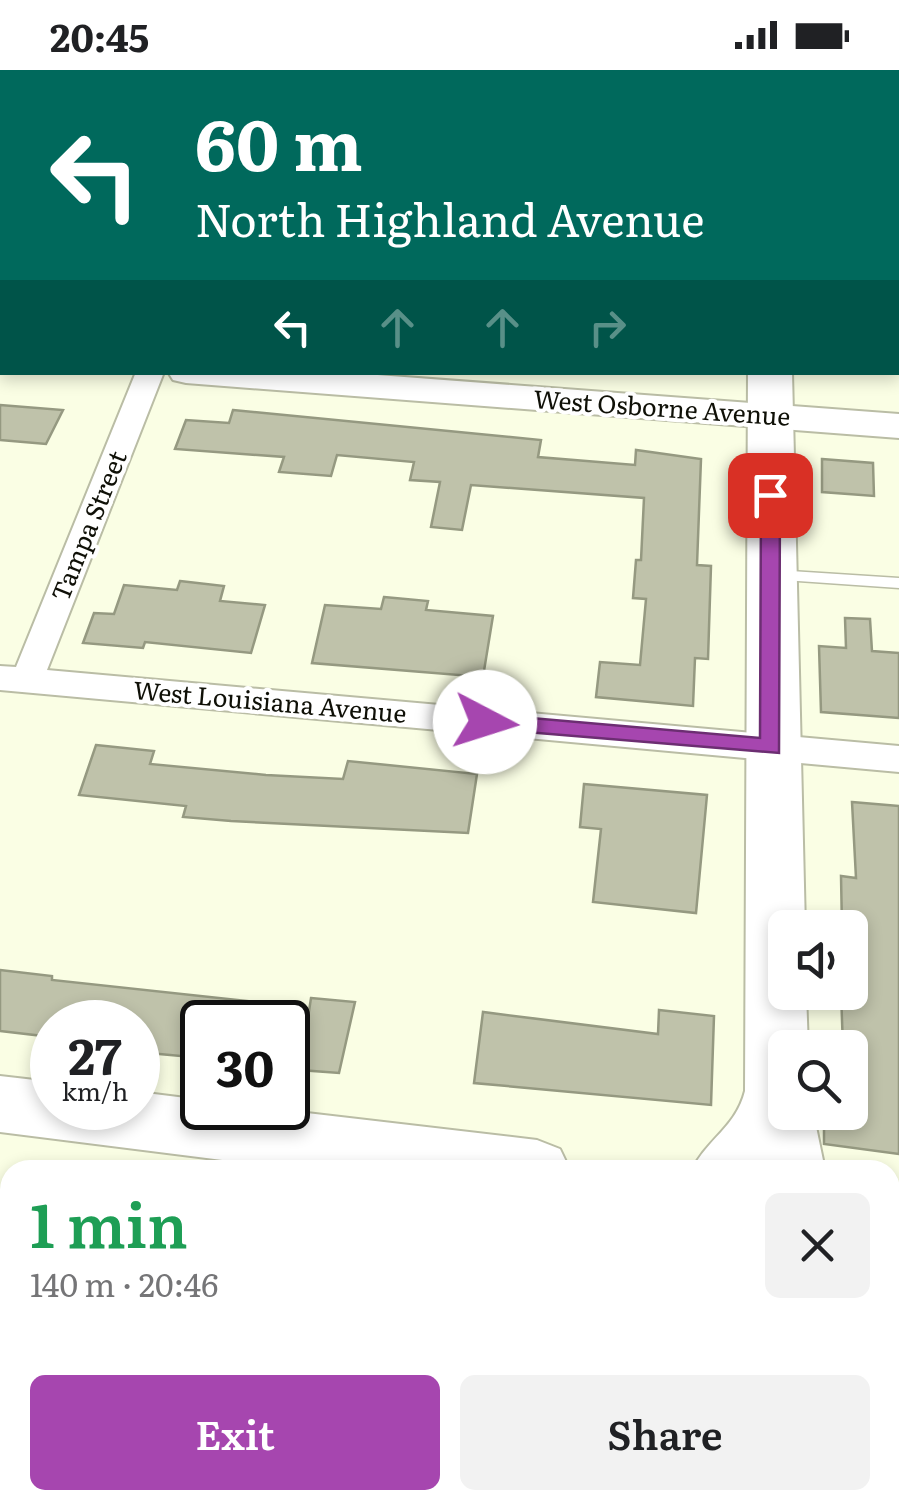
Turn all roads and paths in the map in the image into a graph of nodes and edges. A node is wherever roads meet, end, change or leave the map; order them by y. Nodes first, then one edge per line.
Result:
1 (149, 375) edge
2 (266, 375) edge
3 (770, 394) edge
4 (899, 426) edge
5 (771, 574) junction
6 (899, 583) edge
7 (14, 679) edge
8 (771, 748) junction
9 (899, 759) edge
10 (776, 1030) edge
11 (0, 1104) edge
12 (768, 1125) edge
13 (784, 1130) edge
14 (456, 1160) edge
15 (737, 1160) edge
16 (790, 1160) edge

1 - 7 street, Tampa Street
2 - 3 street, West Osborne Avenue
3 - 4 street, West Osborne Avenue
3 - 5 main road
5 - 6 lane
5 - 8 main road
7 - 8 street, West Louisiana Avenue
8 - 9 street, West Louisiana Avenue
8 - 10 main road
11 - 14 main road
12 - 15 main road
13 - 16 main road

